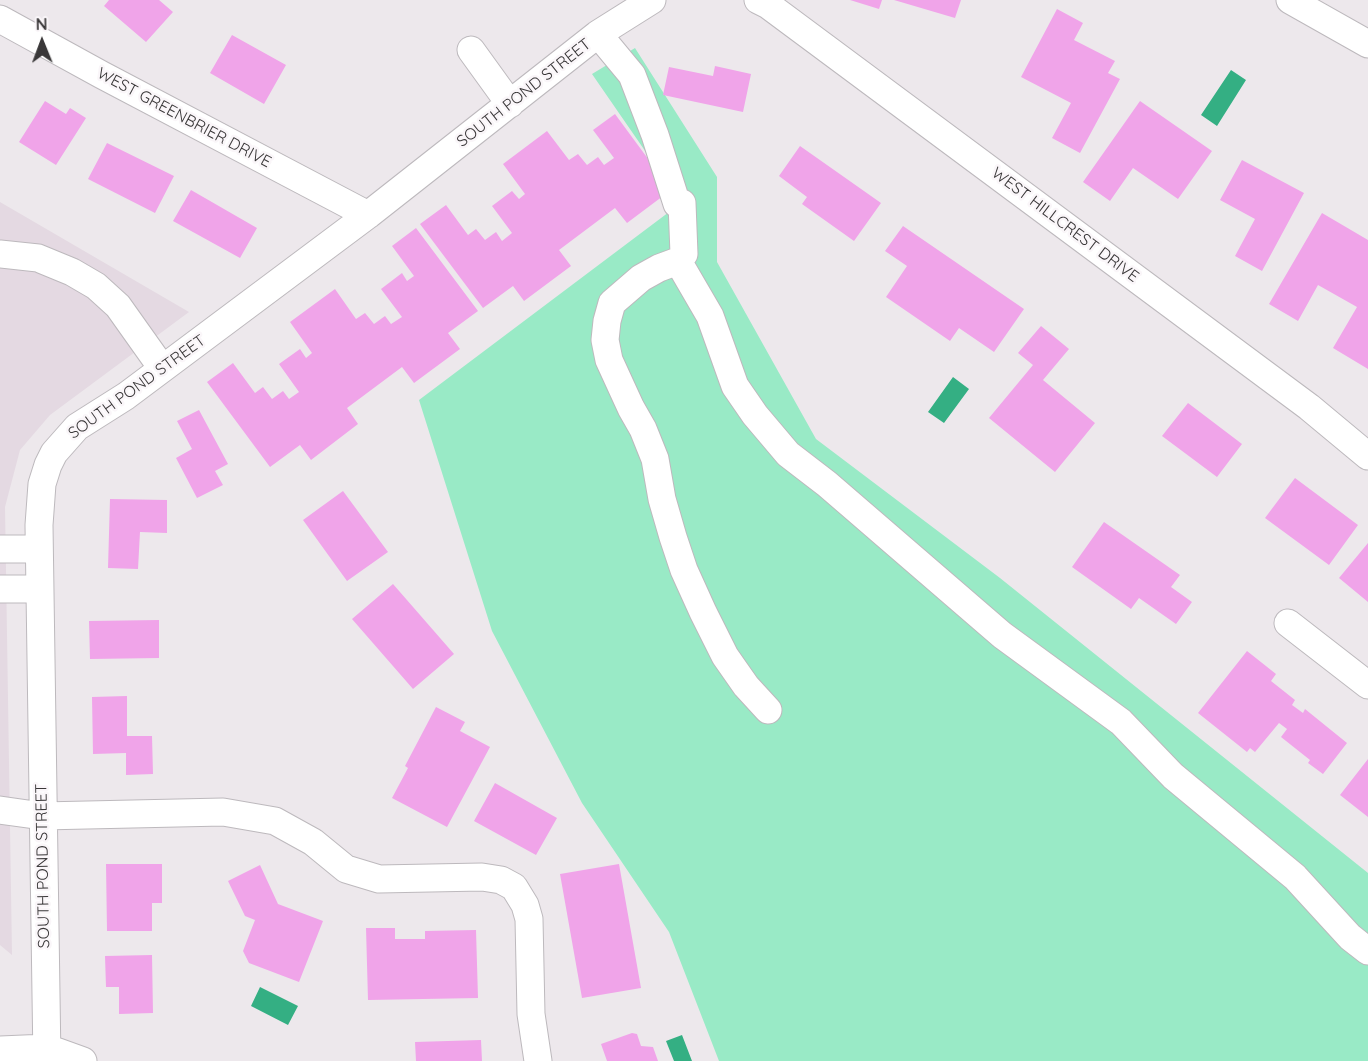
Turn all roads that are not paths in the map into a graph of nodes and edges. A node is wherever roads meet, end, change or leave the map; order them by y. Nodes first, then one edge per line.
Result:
1 (652, 0) edge
2 (758, 0) edge
3 (1290, 0) edge
4 (0, 19) edge
5 (598, 34) junction
6 (1368, 44) edge
7 (471, 50) dead end
8 (510, 104) junction
9 (369, 215) junction
10 (0, 254) edge
11 (678, 261) junction
12 (162, 368) junction
13 (1368, 456) edge
14 (0, 549) edge
15 (39, 549) junction
16 (0, 589) edge
17 (39, 589) junction
18 (1288, 623) dead end
19 (1368, 685) edge
20 (768, 710) dead end
21 (0, 810) edge
22 (42, 816) junction
23 (1368, 951) edge
24 (0, 1050) edge
25 (47, 1054) edge
26 (83, 1061) edge
27 (538, 1061) edge

1 - 5 street, SOUTH POND STREET
2 - 13 street, WEST HILLCREST DRIVE
3 - 6 street
4 - 9 street, WEST GREENBRIER DRIVE
5 - 8 street, SOUTH POND STREET
5 - 11 street
7 - 8 street
8 - 9 street, SOUTH POND STREET
9 - 12 street, SOUTH POND STREET
10 - 12 street
11 - 20 street
11 - 23 street
12 - 15 street, SOUTH POND STREET
14 - 15 street
15 - 17 street, SOUTH POND STREET
16 - 17 street
17 - 22 street, SOUTH POND STREET
18 - 19 street
21 - 22 street
22 - 25 street, SOUTH POND STREET
22 - 27 street
24 - 25 street
25 - 26 street

